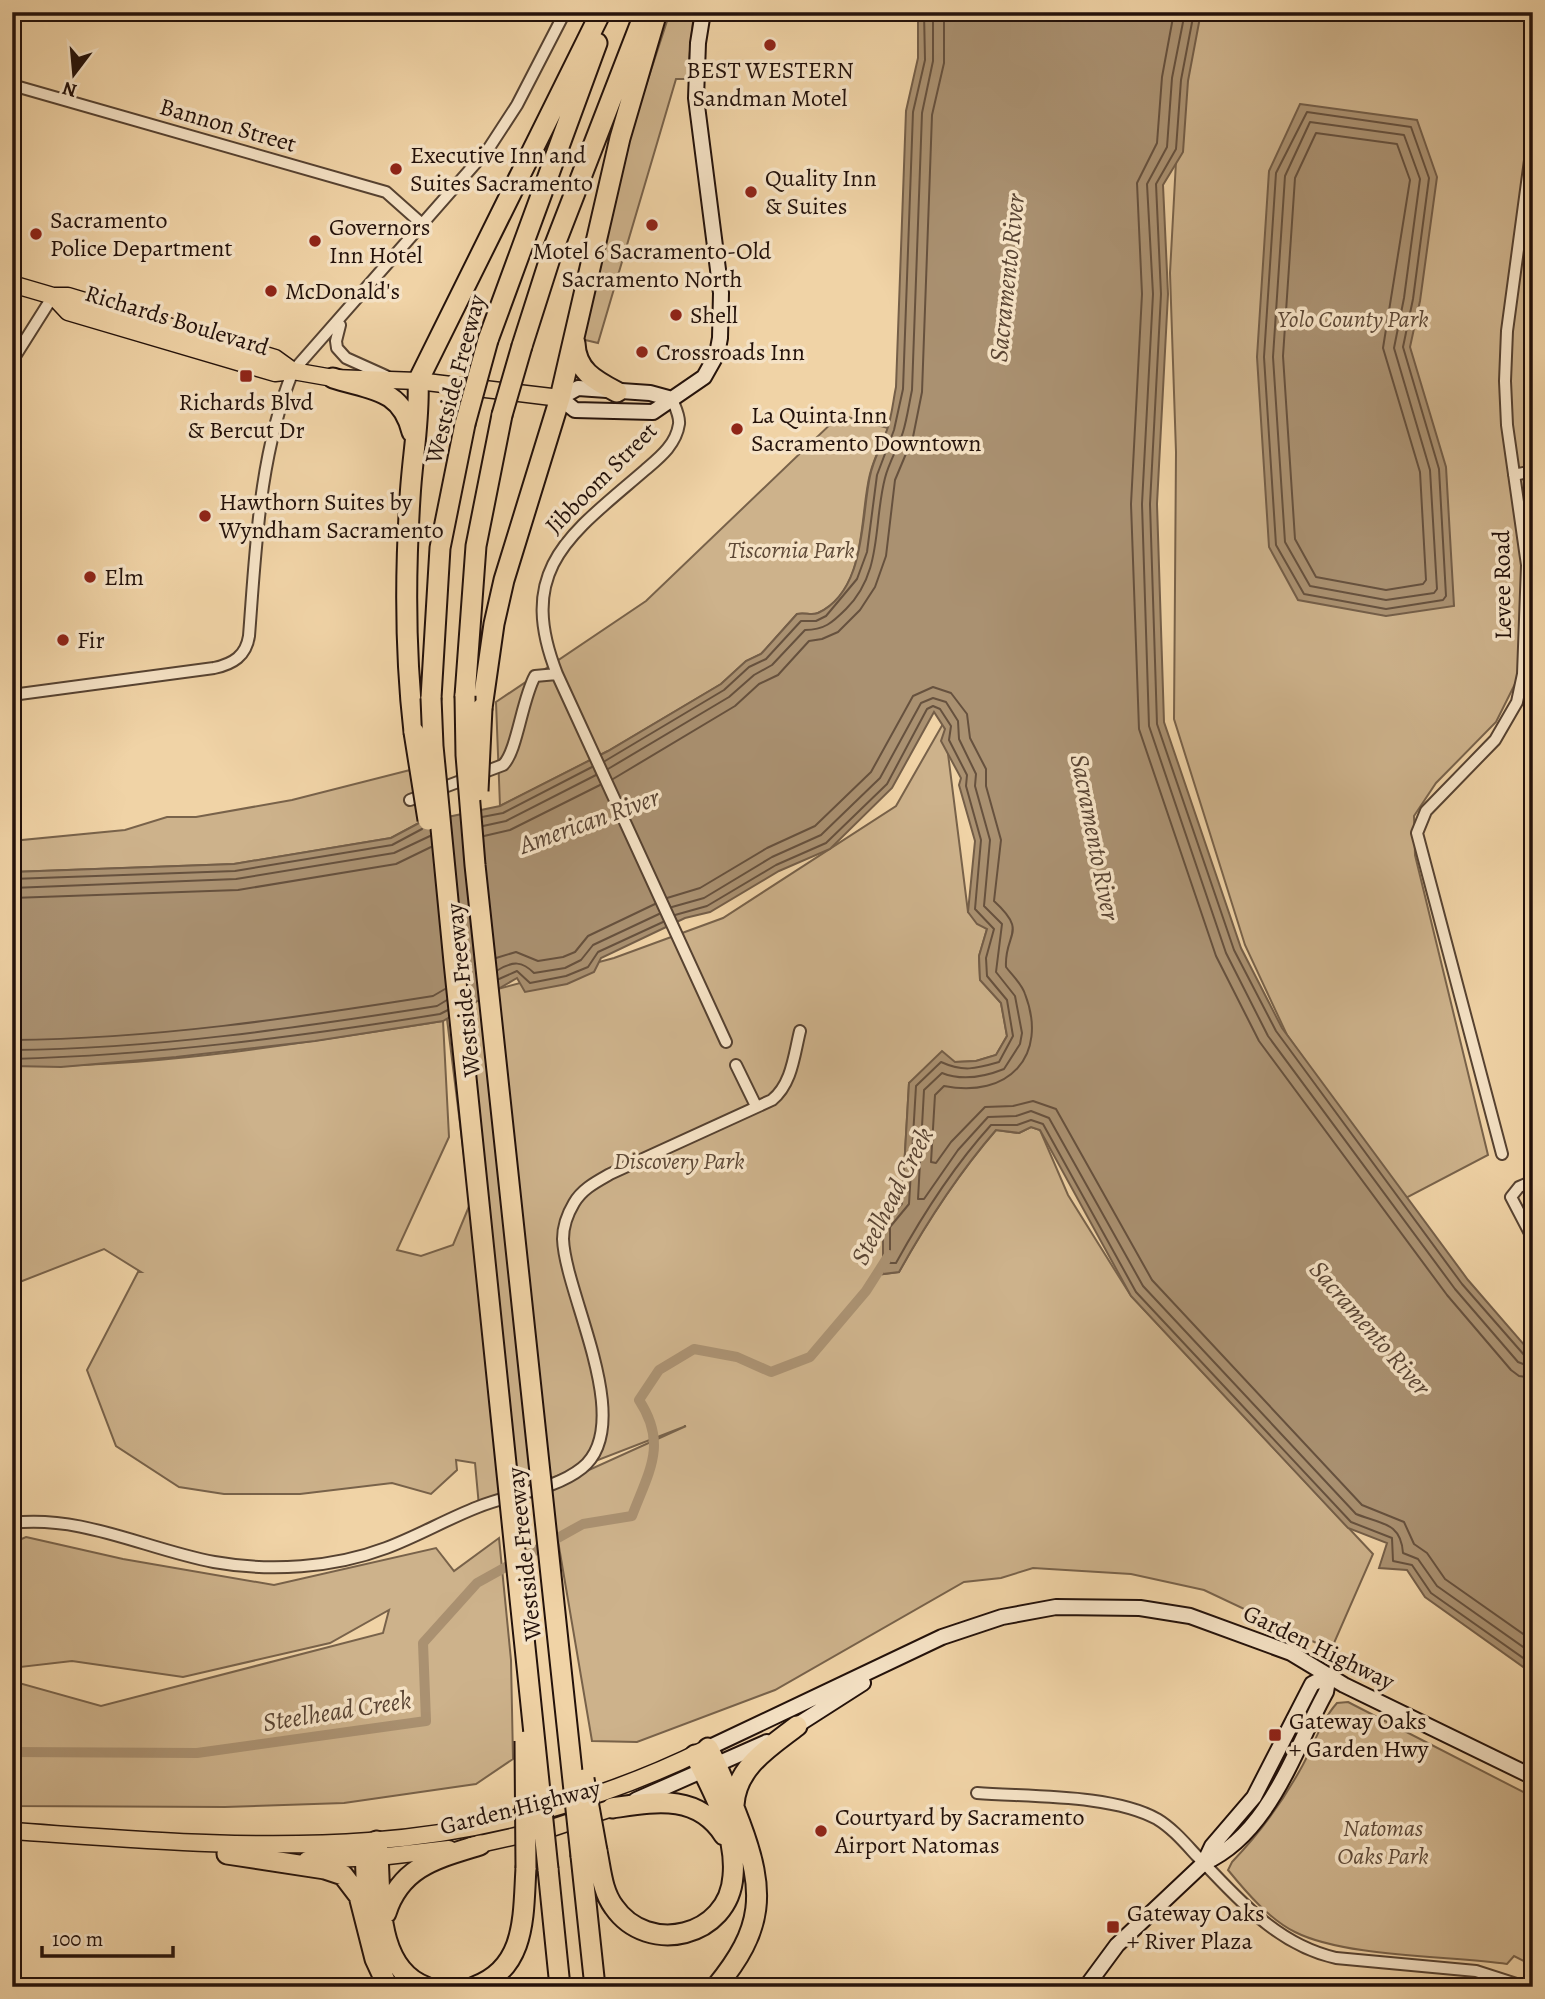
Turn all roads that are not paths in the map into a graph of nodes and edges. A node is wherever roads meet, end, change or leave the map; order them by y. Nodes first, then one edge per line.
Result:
1 (565, 12) edge
2 (601, 12) edge
3 (609, 12) edge
4 (646, 12) edge
5 (657, 12) edge
6 (703, 12) edge
7 (12, 85) edge
8 (1533, 138) edge
9 (422, 224) junction
10 (12, 284) edge
11 (53, 296) junction
12 (349, 310) junction
13 (575, 330) junction
14 (12, 361) edge
15 (293, 371) junction
16 (333, 378) junction
17 (392, 379) junction
18 (418, 381) junction
19 (617, 391) junction
20 (560, 398) junction
21 (672, 399) junction
22 (414, 439) junction
23 (1533, 471) edge
24 (1514, 475) junction
25 (557, 674) junction
26 (12, 695) edge
27 (410, 800) dead end
28 (475, 865) junction
29 (454, 962) junction
30 (800, 1031) dead end
31 (726, 1042) dead end
32 (736, 1065) dead end
33 (756, 1106) junction
34 (1502, 1154) dead end
35 (1533, 1181) edge
36 (1533, 1239) edge
37 (12, 1523) edge
38 (911, 1652) junction
39 (527, 1656) junction
40 (1329, 1675) junction
41 (797, 1726) junction
42 (701, 1751) junction
43 (711, 1769) junction
44 (1533, 1777) edge
45 (977, 1793) dead end
46 (733, 1806) junction
47 (612, 1808) junction
48 (12, 1831) edge
49 (61, 1834) junction
50 (480, 1845) junction
51 (372, 1849) junction
52 (589, 1853) junction
53 (227, 1854) junction
54 (732, 1855) junction
55 (1203, 1863) junction
56 (376, 1923) junction
57 (388, 1987) edge
58 (426, 1987) edge
59 (474, 1987) edge
60 (560, 1987) edge
61 (594, 1987) edge
62 (716, 1987) edge
63 (1086, 1987) edge
64 (1526, 1987) edge

1 - 9 street
2 - 18 highway
3 - 29 highway, Westside Freeway, bridge
4 - 28 highway, Westside Freeway, bridge
5 - 13 highway
6 - 21 main road, Jibboom Street
7 - 9 street, Bannon Street
8 - 24 street, Levee Road
9 - 12 street
10 - 11 main road, Richards Boulevard
11 - 14 street
11 - 15 main road, Richards Boulevard
12 - 15 street
12 - 17 street
13 - 19 highway
13 - 20 highway
15 - 16 main road, Richards Boulevard
15 - 26 street
16 - 17 main road, Richards Boulevard
16 - 22 highway
17 - 18 main road, Richards Boulevard
18 - 20 main road, Richards Boulevard
18 - 22 highway
19 - 20 main road, Richards Boulevard
19 - 21 main road, Richards Boulevard
20 - 21 main road, Richards Boulevard
20 - 28 highway, bridge
21 - 25 street, Jibboom Street
22 - 29 highway, bridge
23 - 24 street
24 - 34 street, Levee Road
25 - 27 street
25 - 31 street, Jibboom Street
28 - 52 highway, Westside Freeway, bridge
29 - 39 highway, Westside Freeway, bridge
30 - 33 street
32 - 33 street
33 - 37 street
35 - 36 street
38 - 40 main road, Garden Highway
38 - 41 main road, Garden Highway
38 - 42 main road, Garden Highway
39 - 59 highway, bridge
39 - 60 highway, Westside Freeway, bridge
40 - 44 main road, Garden Highway
40 - 55 main road
41 - 43 main road, Garden Highway
41 - 46 highway
42 - 43 highway
42 - 51 main road, Garden Highway
43 - 46 highway
43 - 47 main road, Garden Highway
43 - 54 highway
45 - 55 street
46 - 62 highway
47 - 50 main road, Garden Highway
47 - 54 highway
48 - 49 main road, Garden Highway
49 - 51 main road, Garden Highway
49 - 53 main road, Garden Highway
50 - 51 main road, Garden Highway
50 - 56 highway
51 - 53 main road, Garden Highway
51 - 56 highway
52 - 54 highway
52 - 61 highway, Westside Freeway
53 - 56 highway
55 - 63 main road
55 - 64 street
56 - 57 highway
56 - 58 highway

